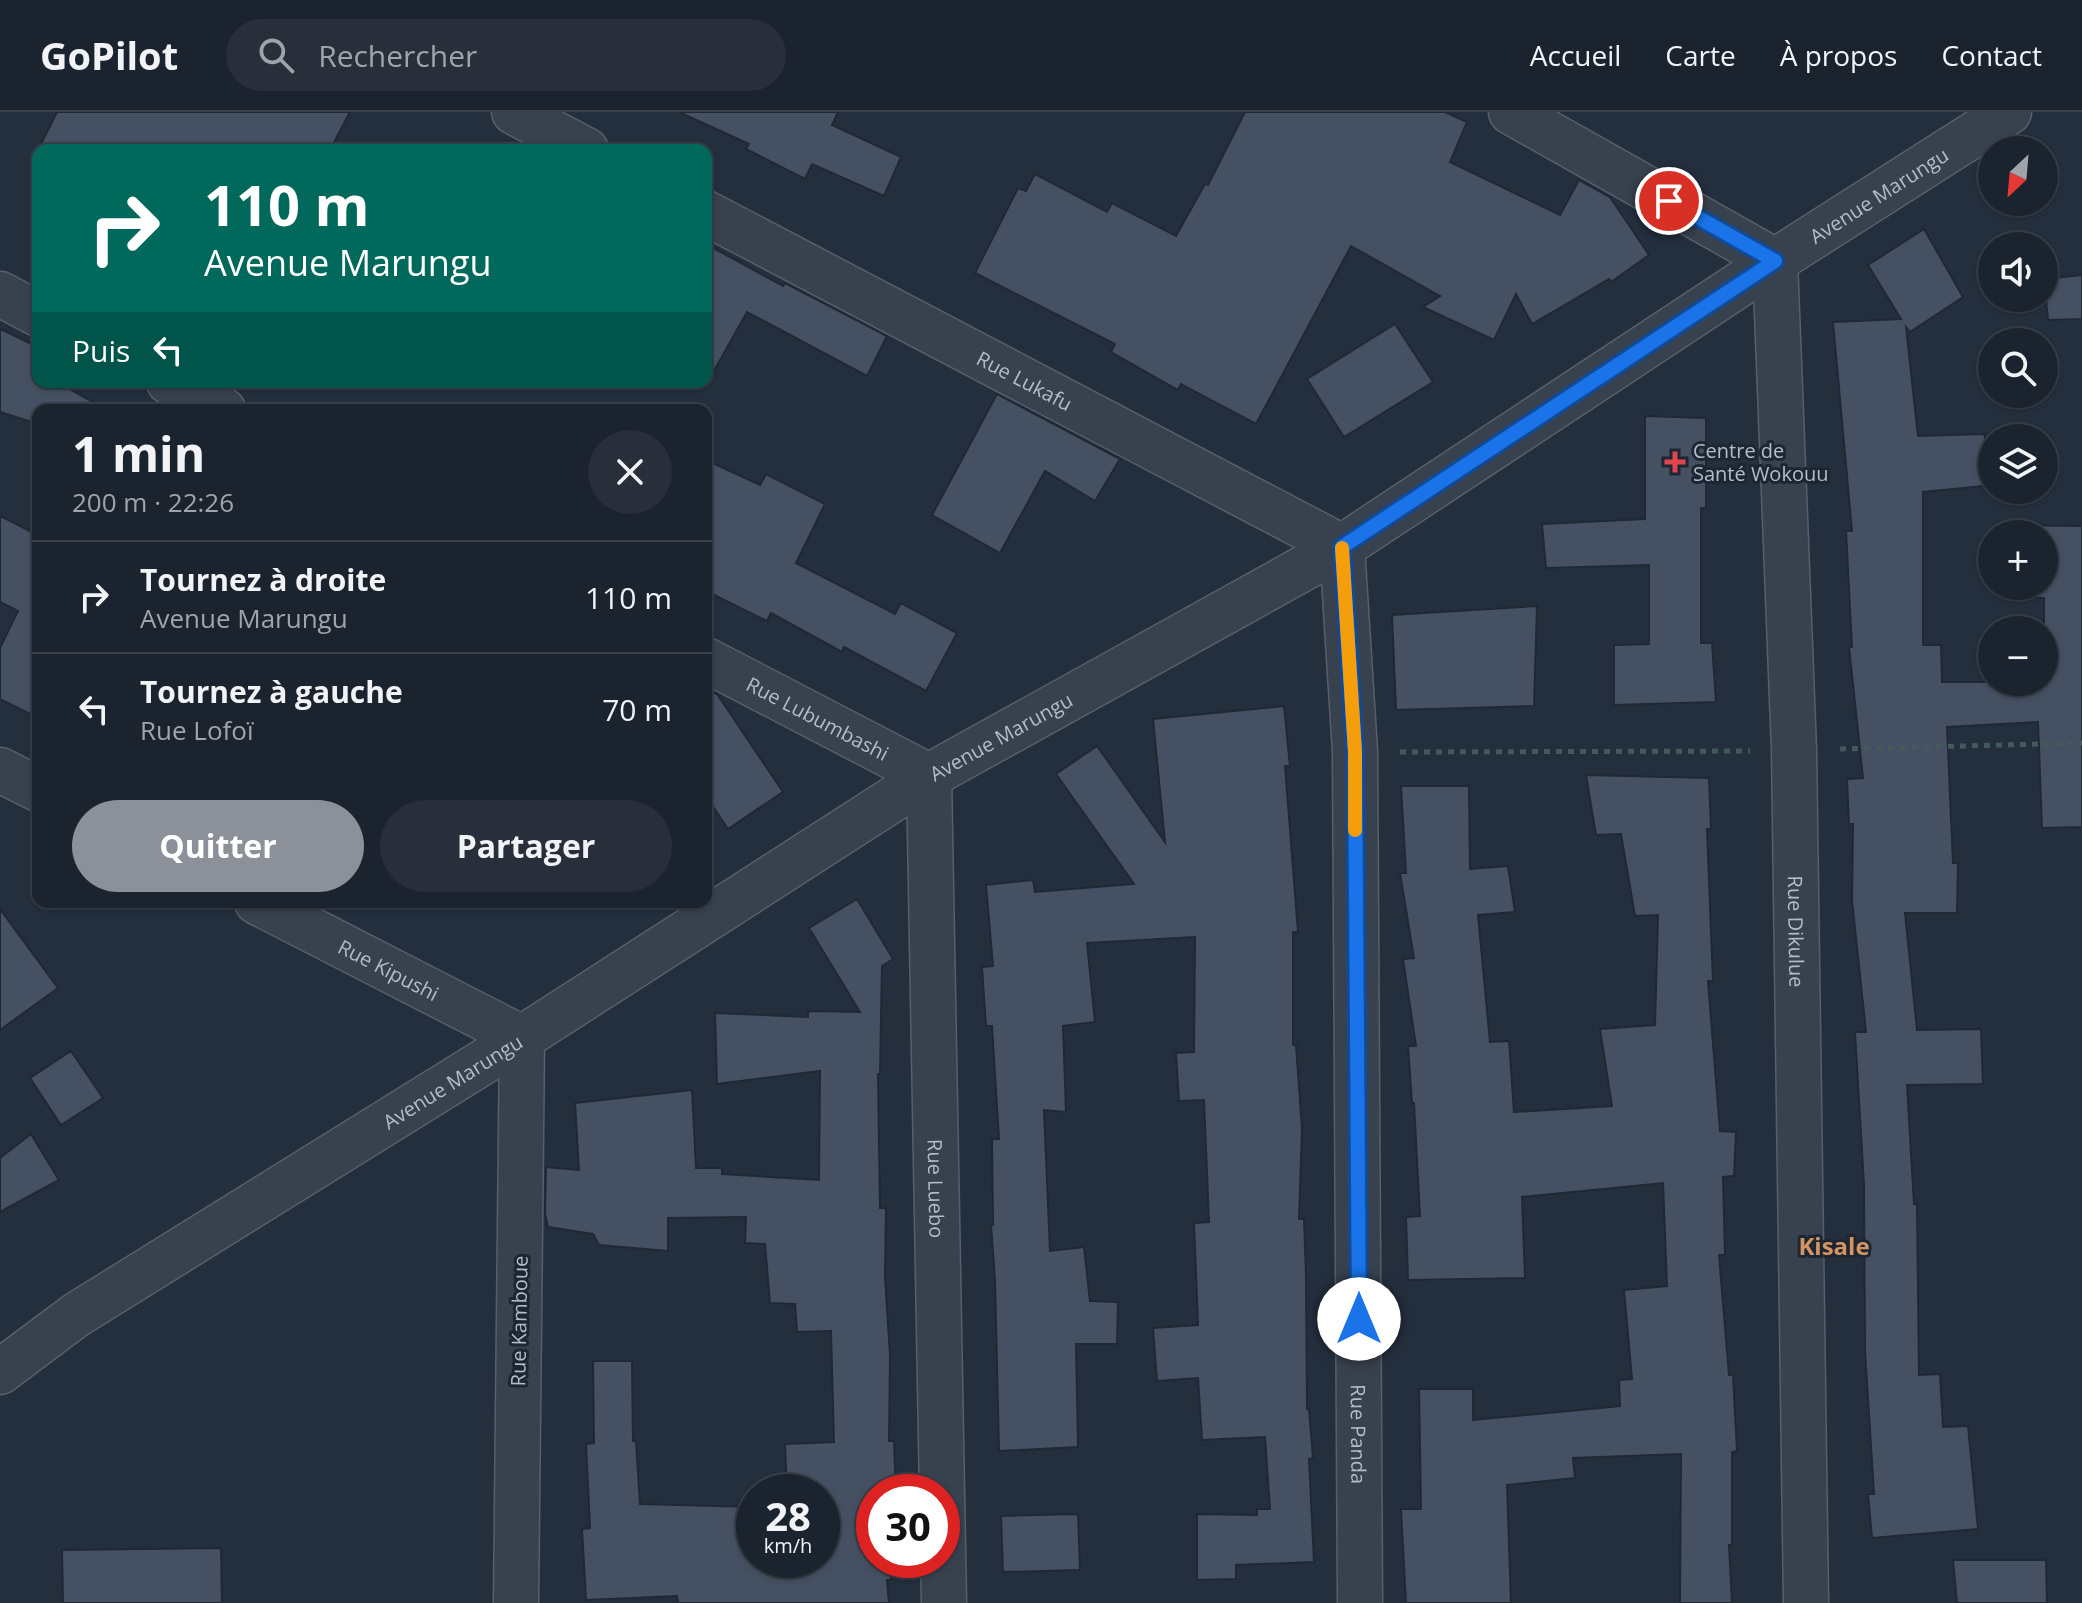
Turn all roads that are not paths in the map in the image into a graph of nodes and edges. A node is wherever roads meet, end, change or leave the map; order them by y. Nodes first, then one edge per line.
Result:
1 (514, 112) edge
2 (1511, 112) edge
3 (2009, 112) edge
4 (575, 144) edge
5 (712, 216) edge
6 (1775, 261) junction
7 (0, 294) edge
8 (32, 311) edge
9 (181, 388) edge
10 (211, 404) edge
11 (1342, 547) junction
12 (712, 663) edge
13 (0, 770) edge
14 (929, 776) junction
15 (32, 786) edge
16 (269, 908) edge
17 (522, 1038) junction
18 (0, 1372) edge
19 (516, 1603) edge
20 (944, 1603) edge
21 (1360, 1603) edge
22 (1806, 1603) edge

1 - 4 street
2 - 6 street
3 - 6 street, Avenue Marungu
5 - 11 street, Rue Lukafu
6 - 11 street, Avenue Marungu
6 - 22 street, Rue Dikulue
7 - 8 street
9 - 10 street
11 - 14 street, Avenue Marungu
11 - 21 street, Rue Panda
12 - 14 street, Rue Lubumbashi
13 - 15 street
14 - 17 street, Avenue Marungu
14 - 20 street, Rue Luebo
16 - 17 street, Rue Kipushi
17 - 18 street, Avenue Marungu
17 - 19 street, Rue Kamboue

